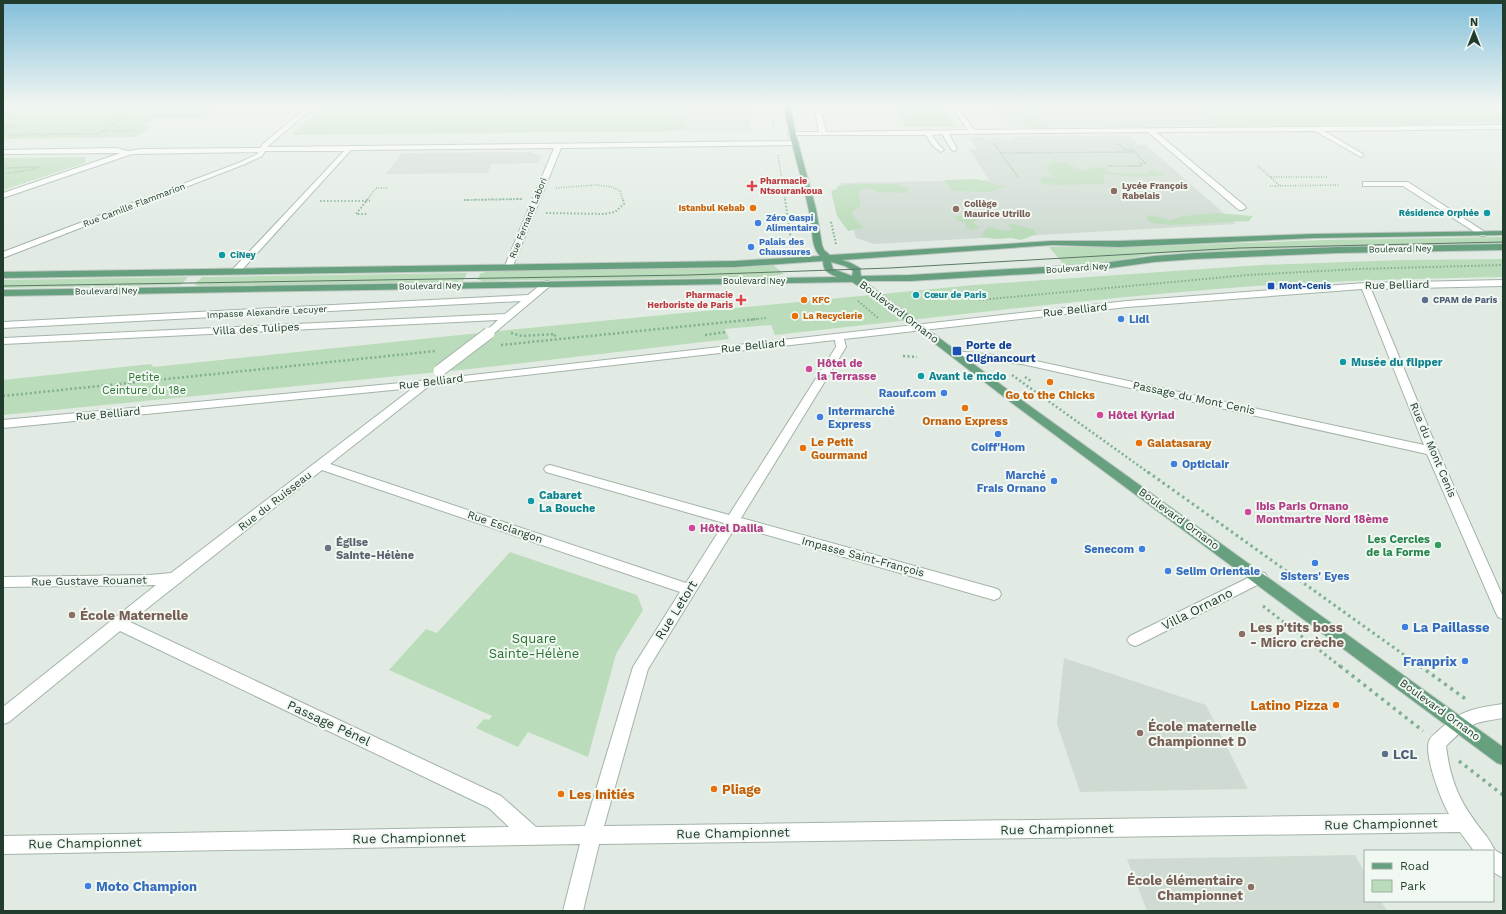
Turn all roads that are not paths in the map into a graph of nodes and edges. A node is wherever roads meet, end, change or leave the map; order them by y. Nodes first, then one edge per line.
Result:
1 (443, 148) edge
2 (557, 148) edge
3 (797, 148) edge
4 (938, 148) edge
5 (1170, 148) edge
6 (1349, 148) edge
7 (349, 149) junction
8 (263, 150) junction
9 (941, 150) dead end
10 (3, 152) edge
11 (131, 152) junction
12 (1361, 155) dead end
13 (1366, 184) dead end
14 (3, 196) edge
15 (1242, 208) dead end
16 (1484, 234) junction
17 (1503, 234) edge
18 (1503, 247) edge
19 (3, 255) edge
20 (827, 257) junction
21 (508, 268) junction
22 (236, 270) junction
23 (3, 275) edge
24 (856, 280) junction
25 (1503, 283) edge
26 (547, 284) junction
27 (1365, 286) junction
28 (3, 293) edge
29 (530, 298) junction
30 (508, 317) junction
31 (3, 325) edge
32 (920, 327) junction
33 (839, 337) junction
34 (3, 341) edge
35 (955, 354) junction
36 (426, 382) junction
37 (3, 424) edge
38 (1432, 450) junction
39 (321, 465) junction
40 (550, 469) dead end
41 (732, 521) junction
42 (1260, 577) junction
43 (174, 578) junction
44 (3, 582) edge
45 (689, 589) junction
46 (994, 594) dead end
47 (1503, 612) edge
48 (118, 623) junction
49 (1135, 640) dead end
50 (1503, 711) edge
51 (3, 717) edge
52 (1458, 723) junction
53 (1503, 757) edge
54 (1463, 823) junction
55 (592, 835) junction
56 (532, 836) junction
57 (3, 845) edge
58 (1485, 850) edge
59 (1494, 860) edge
60 (1503, 868) edge
61 (573, 911) edge

1 - 7 street
2 - 21 street, Rue Fernand Labori
3 - 20 main road
4 - 9 street
5 - 15 street
6 - 12 street
7 - 8 street
7 - 22 street
8 - 11 street
8 - 19 street, Rue Camille Flammarion
10 - 11 street
11 - 14 street
13 - 16 street
16 - 17 main road, Boulevard Ney
16 - 20 main road, Boulevard Ney
18 - 24 main road, Boulevard Ney
20 - 21 main road, Boulevard Ney
20 - 24 main road, Boulevard Ornano
21 - 22 main road, Boulevard Ney
22 - 23 main road, Boulevard Ney
24 - 26 main road, Boulevard Ney
24 - 32 main road, Boulevard Ornano
25 - 27 street, Rue Belliard
26 - 28 main road, Boulevard Ney
26 - 29 street, Rue du Ruisseau
27 - 32 street, Rue Belliard
27 - 38 street, Rue du Mont Cenis
29 - 30 street, Rue du Ruisseau
29 - 31 street, Impasse Alexandre Lecuyer
30 - 34 street, Villa des Tulipes
30 - 36 street, Rue du Ruisseau, bridge
32 - 33 street, Rue Belliard
32 - 35 main road, Boulevard Ornano
33 - 36 street, Rue Belliard
33 - 41 street, Rue Letort
35 - 38 street, Passage du Mont Cenis
35 - 42 main road, Boulevard Ornano
36 - 37 street, Rue Belliard
36 - 39 street, Rue du Ruisseau
38 - 47 street, Rue du Mont Cenis
39 - 43 street, Rue du Ruisseau
39 - 45 street, Rue Esclangon
40 - 41 street, Impasse Saint-François
41 - 45 street, Rue Letort
41 - 46 street, Impasse Saint-François
42 - 49 street, Villa Ornano
42 - 52 main road, Boulevard Ornano
43 - 44 street, Rue Gustave Rouanet
43 - 48 street, Rue du Ruisseau
45 - 55 street, Rue Letort
48 - 51 street, Rue du Ruisseau
48 - 56 street, Passage Pénel
50 - 52 street
52 - 53 main road, Boulevard Ornano
52 - 54 street
54 - 55 street, Rue Championnet
54 - 58 street
55 - 56 street, Rue Championnet
55 - 61 street, Rue Letort
56 - 57 street, Rue Championnet
59 - 60 street

